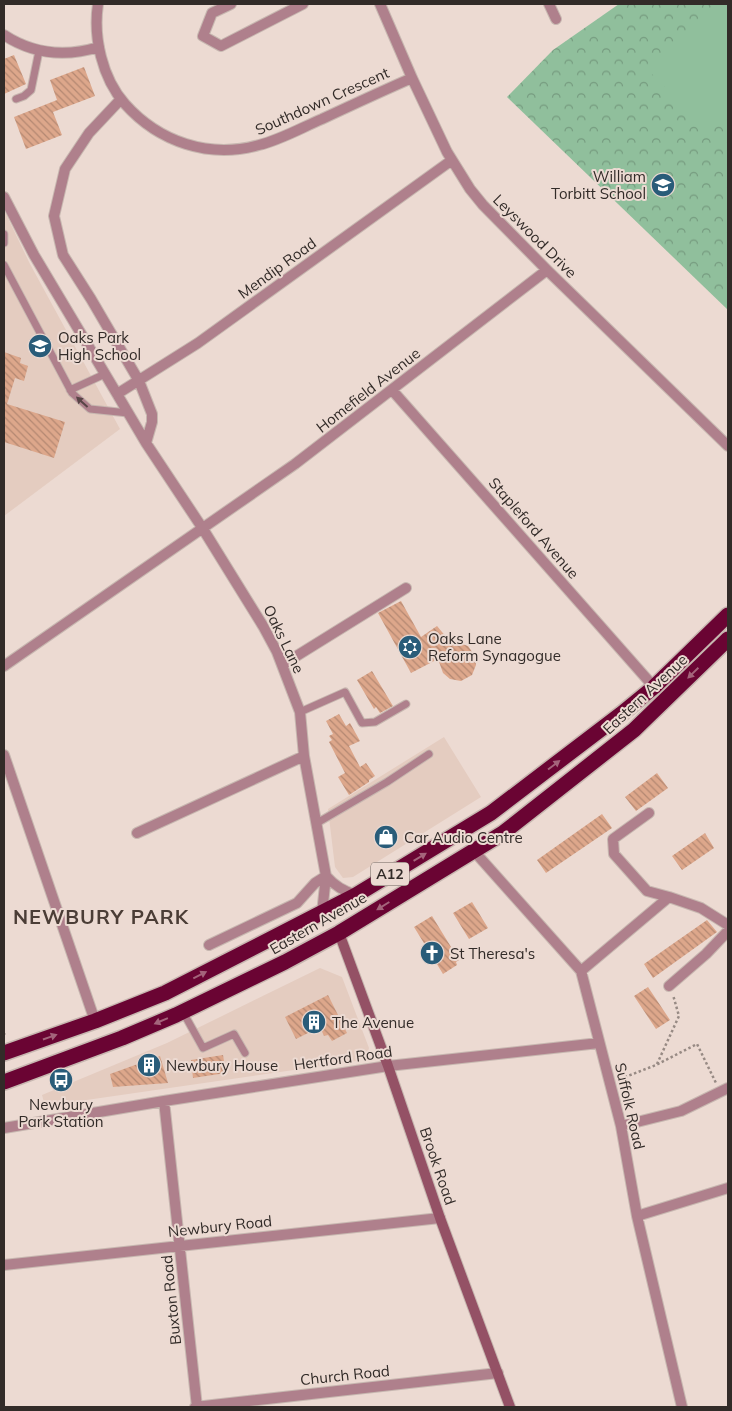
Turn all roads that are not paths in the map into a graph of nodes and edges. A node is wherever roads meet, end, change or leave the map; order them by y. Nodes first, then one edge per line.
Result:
1 (98, 4) edge
2 (232, 4) edge
3 (303, 4) edge
4 (380, 4) edge
5 (549, 4) edge
6 (556, 19) dead end
7 (4, 35) edge
8 (99, 47) junction
9 (39, 51) junction
10 (412, 78) junction
11 (16, 99) dead end
12 (121, 99) junction
13 (452, 160) junction
14 (4, 198) edge
15 (4, 234) edge
16 (4, 243) edge
17 (4, 265) edge
18 (547, 270) junction
19 (105, 374) junction
20 (138, 381) junction
21 (70, 390) junction
22 (392, 390) junction
23 (116, 394) junction
24 (128, 413) junction
25 (146, 443) junction
26 (728, 446) edge
27 (203, 529) junction
28 (406, 588) dead end
29 (728, 615) edge
30 (728, 639) edge
31 (282, 665) junction
32 (4, 666) edge
33 (654, 687) junction
34 (406, 704) dead end
35 (300, 712) junction
36 (430, 754) dead end
37 (4, 755) edge
38 (304, 756) junction
39 (649, 813) dead end
40 (317, 823) junction
41 (137, 833) dead end
42 (473, 850) junction
43 (326, 876) junction
44 (356, 895) junction
45 (669, 897) junction
46 (322, 913) junction
47 (728, 926) edge
48 (728, 931) edge
49 (339, 933) junction
50 (209, 945) dead end
51 (581, 971) junction
52 (669, 985) road end
53 (183, 1012) junction
54 (95, 1021) junction
55 (599, 1043) junction
56 (4, 1053) edge
57 (245, 1053) dead end
58 (388, 1066) junction
59 (4, 1082) edge
60 (724, 1090) edge
61 (164, 1101) junction
62 (621, 1126) junction
63 (4, 1128) edge
64 (728, 1188) edge
65 (637, 1216) junction
66 (440, 1218) junction
67 (181, 1245) junction
68 (4, 1265) edge
69 (498, 1373) junction
70 (197, 1407) edge
71 (510, 1407) edge
72 (682, 1407) edge

1 - 8 street, Southdown Crescent
2 - 3 street
4 - 10 street, Leyswood Drive
5 - 6 street
7 - 9 street
8 - 9 street
8 - 12 street, Southdown Crescent
9 - 11 lane
10 - 12 street, Southdown Crescent
10 - 13 street, Leyswood Drive
12 - 20 street
13 - 18 street, Leyswood Drive
13 - 20 street, Mendip Road
14 - 19 street, Oaks Lane
15 - 16 lane
17 - 21 lane
18 - 22 street, Homefield Avenue
18 - 26 street, Leyswood Drive
19 - 21 lane
19 - 23 street, Oaks Lane
20 - 23 street, Mendip Road
20 - 25 street
24 -> 21 lane
22 - 27 street, Homefield Avenue
22 - 33 street, Stapleford Avenue
23 - 24 street, Oaks Lane
24 - 25 street, Oaks Lane
25 - 27 street, Oaks Lane
27 - 31 street, Oaks Lane
27 - 32 street, Homefield Avenue
28 - 31 street
29 - 33 highway, Eastern Avenue / A12
30 -> 42 highway, Eastern Avenue / A12
31 - 35 street, Oaks Lane
44 -> 33 highway, Eastern Avenue / A12
34 - 35 lane
35 - 38 street, Oaks Lane
36 - 40 lane
37 - 54 street
38 - 40 street, Oaks Lane
38 - 41 street
39 - 45 street
40 - 43 street, Oaks Lane
42 -> 49 highway, Eastern Avenue / A12
42 - 51 street, Suffolk Road
43 - 44 street
43 - 46 street, Oaks Lane
43 - 50 street
44 - 46 highway, Eastern Avenue / A12
45 - 47 street
45 - 51 street
54 -> 46 highway, Eastern Avenue / A12
48 - 52 street
49 - 53 highway, Eastern Avenue / A12
49 - 58 street, Brook Road
51 - 55 street, Suffolk Road
53 - 57 lane
53 -> 59 highway, Eastern Avenue / A12
56 -> 54 highway, Eastern Avenue / A12
55 - 58 street, Hertford Road
55 - 62 street, Suffolk Road
58 - 61 street, Hertford Road
58 - 66 street, Brook Road
60 - 62 street
61 - 63 street, Hertford Road
61 - 67 street, Buxton Road
62 - 65 street, Suffolk Road
64 - 65 street
65 - 72 street, Suffolk Road
66 - 67 street, Newbury Road
66 - 69 street, Brook Road
67 - 68 street, Newbury Road
67 - 70 street, Buxton Road
69 - 70 street, Church Road
69 - 71 street, Brook Road

